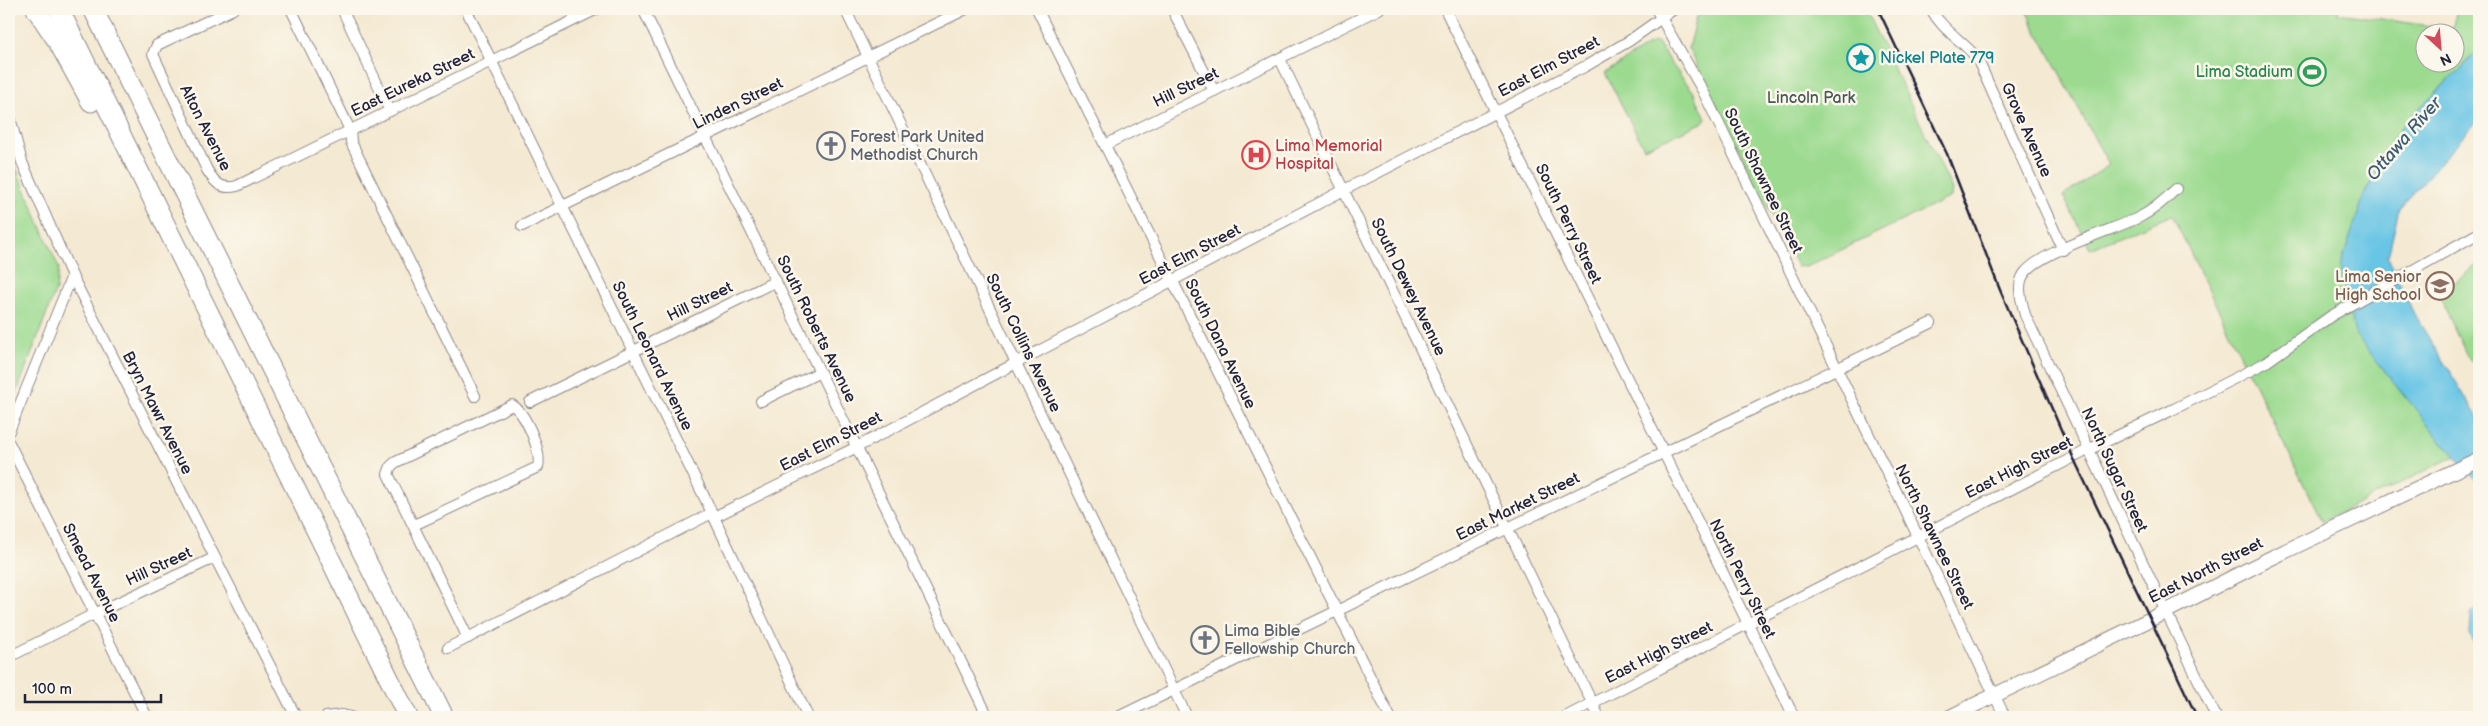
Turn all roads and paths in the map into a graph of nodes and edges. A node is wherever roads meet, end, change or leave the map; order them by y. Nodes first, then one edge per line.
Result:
1 (36, 9) edge
2 (59, 9) edge
3 (94, 9) edge
4 (106, 9) edge
5 (233, 9) edge
6 (291, 9) edge
7 (342, 9) edge
8 (466, 9) edge
9 (597, 9) edge
10 (643, 9) edge
11 (845, 9) edge
12 (966, 9) edge
13 (1037, 9) edge
14 (1172, 9) edge
15 (1379, 9) edge
16 (1445, 9) edge
17 (1656, 9) edge
18 (1674, 9) edge
19 (1931, 9) edge
20 (1662, 18) junction
21 (868, 57) junction
22 (1280, 59) junction
23 (491, 61) junction
24 (1214, 90) junction
25 (390, 111) junction
26 (1496, 112) junction
27 (9, 114) edge
28 (350, 130) junction
29 (705, 136) junction
30 (1105, 145) junction
31 (242, 183) joint
32 (2176, 189) dead end
33 (1344, 190) junction
34 (563, 206) junction
35 (522, 226) dead end
36 (2479, 233) edge
37 (2063, 250) junction
38 (216, 257) junction
39 (72, 276) junction
40 (776, 281) junction
41 (1173, 281) junction
42 (1931, 323) dead end
43 (633, 351) junction
44 (1016, 363) junction
45 (1836, 369) junction
46 (820, 372) junction
47 (475, 396) dead end
48 (761, 401) dead end
49 (530, 402) dead end
50 (9, 431) edge
51 (9, 443) edge
52 (856, 447) junction
53 (2088, 450) junction
54 (1664, 453) junction
55 (2479, 458) edge
56 (713, 515) junction
57 (414, 525) junction
58 (1508, 528) junction
59 (1918, 537) junction
60 (326, 548) junction
61 (214, 558) junction
62 (1337, 611) junction
63 (96, 613) junction
64 (2164, 613) junction
65 (1748, 625) junction
66 (468, 638) junction
67 (448, 648) dead end
68 (9, 658) edge
69 (1174, 690) junction
70 (1995, 696) junction
71 (1593, 704) junction
72 (147, 717) edge
73 (296, 717) edge
74 (326, 717) edge
75 (351, 717) edge
76 (408, 717) edge
77 (444, 717) edge
78 (808, 717) edge
79 (988, 717) edge
80 (1118, 717) edge
81 (1187, 717) edge
82 (1390, 717) edge
83 (1565, 717) edge
84 (1599, 717) edge
85 (1794, 717) edge
86 (1950, 717) edge
87 (2005, 717) edge
88 (2216, 717) edge

1 - 60 highway
2 - 60 highway
3 - 38 highway
4 - 38 highway
5 - 31 street, Alton Avenue
6 - 28 street
7 - 25 street
8 - 23 street, South Leonard Avenue
9 - 23 street, East Eureka Street
10 - 29 street, South Roberts Avenue
11 - 21 street, South Collins Avenue
12 - 21 street, Linden Street
13 - 30 street, South Dana Avenue
14 - 24 street
15 - 22 street, Hill Street
16 - 26 street, South Perry Street
17 - 20 street, South Shawnee Street
18 - 20 street, East Elm Street
19 - 37 street, Grove Avenue
20 - 26 street, East Elm Street
20 - 45 street, South Shawnee Street
21 - 29 street, Linden Street
21 - 44 street, South Collins Avenue
22 - 24 street, Hill Street
22 - 33 street, South Dewey Avenue
23 - 25 street, East Eureka Street
23 - 34 street, South Leonard Avenue
24 - 30 street, Hill Street
25 - 28 street, East Eureka Street
26 - 33 street, East Elm Street
26 - 54 street, South Perry Street
27 - 39 street, Bryn Mawr Avenue
28 - 31 street, East Eureka Street
28 - 47 street
29 - 34 street, Linden Street
29 - 40 street, South Roberts Avenue
30 - 41 street, South Dana Avenue
32 - 37 street
33 - 41 street, East Elm Street
33 - 58 street, South Dewey Avenue
34 - 35 street, Linden Street
34 - 43 street, South Leonard Avenue
36 - 53 street, East High Street
37 - 53 street, North Sugar Street
38 - 77 highway
39 - 50 street
39 - 61 street, Bryn Mawr Avenue
40 - 43 street, Hill Street
40 - 46 street, South Roberts Avenue
41 - 44 street, East Elm Street
41 - 62 street, South Dana Avenue
42 - 45 street, East Market Street
43 - 49 street, Hill Street
43 - 56 street, South Leonard Avenue
44 - 52 street, East Elm Street
44 - 69 street, South Collins Avenue
45 - 54 street, East Market Street
45 - 59 street, North Shawnee Street
46 - 48 street
46 - 52 street, South Roberts Avenue
51 - 63 street, Smead Avenue
52 - 56 street, East Elm Street
52 - 79 street, South Roberts Avenue
53 - 59 street, East High Street
53 - 64 street, North Sugar Street
54 - 58 street, East Market Street
54 - 65 street, North Perry Street
55 - 64 street, East North Street
56 - 66 street, East Elm Street
56 - 78 street, South Leonard Avenue
57 - 57 street
57 - 66 street
58 - 62 street, East Market Street
58 - 71 street, South Dewey Avenue
59 - 65 street, East High Street
59 - 70 street, North Shawnee Street
60 - 76 highway
61 - 63 street, Hill Street
61 - 73 street, Bryn Mawr Avenue
62 - 69 street, East Market Street
62 - 82 street, South Dana Avenue
63 - 68 street, Hill Street
63 - 72 street, Smead Avenue
64 - 70 street, East North Street
64 - 88 street, North Sugar Street
65 - 71 street, East High Street
65 - 85 street, North Perry Street
66 - 67 street, East Elm Street
69 - 80 street, East Market Street
69 - 81 street, South Collins Avenue
70 - 86 street, East North Street
70 - 87 street, North Shawnee Street
71 - 83 street, East High Street
71 - 84 street, South Dewey Avenue
74 - 75 street

